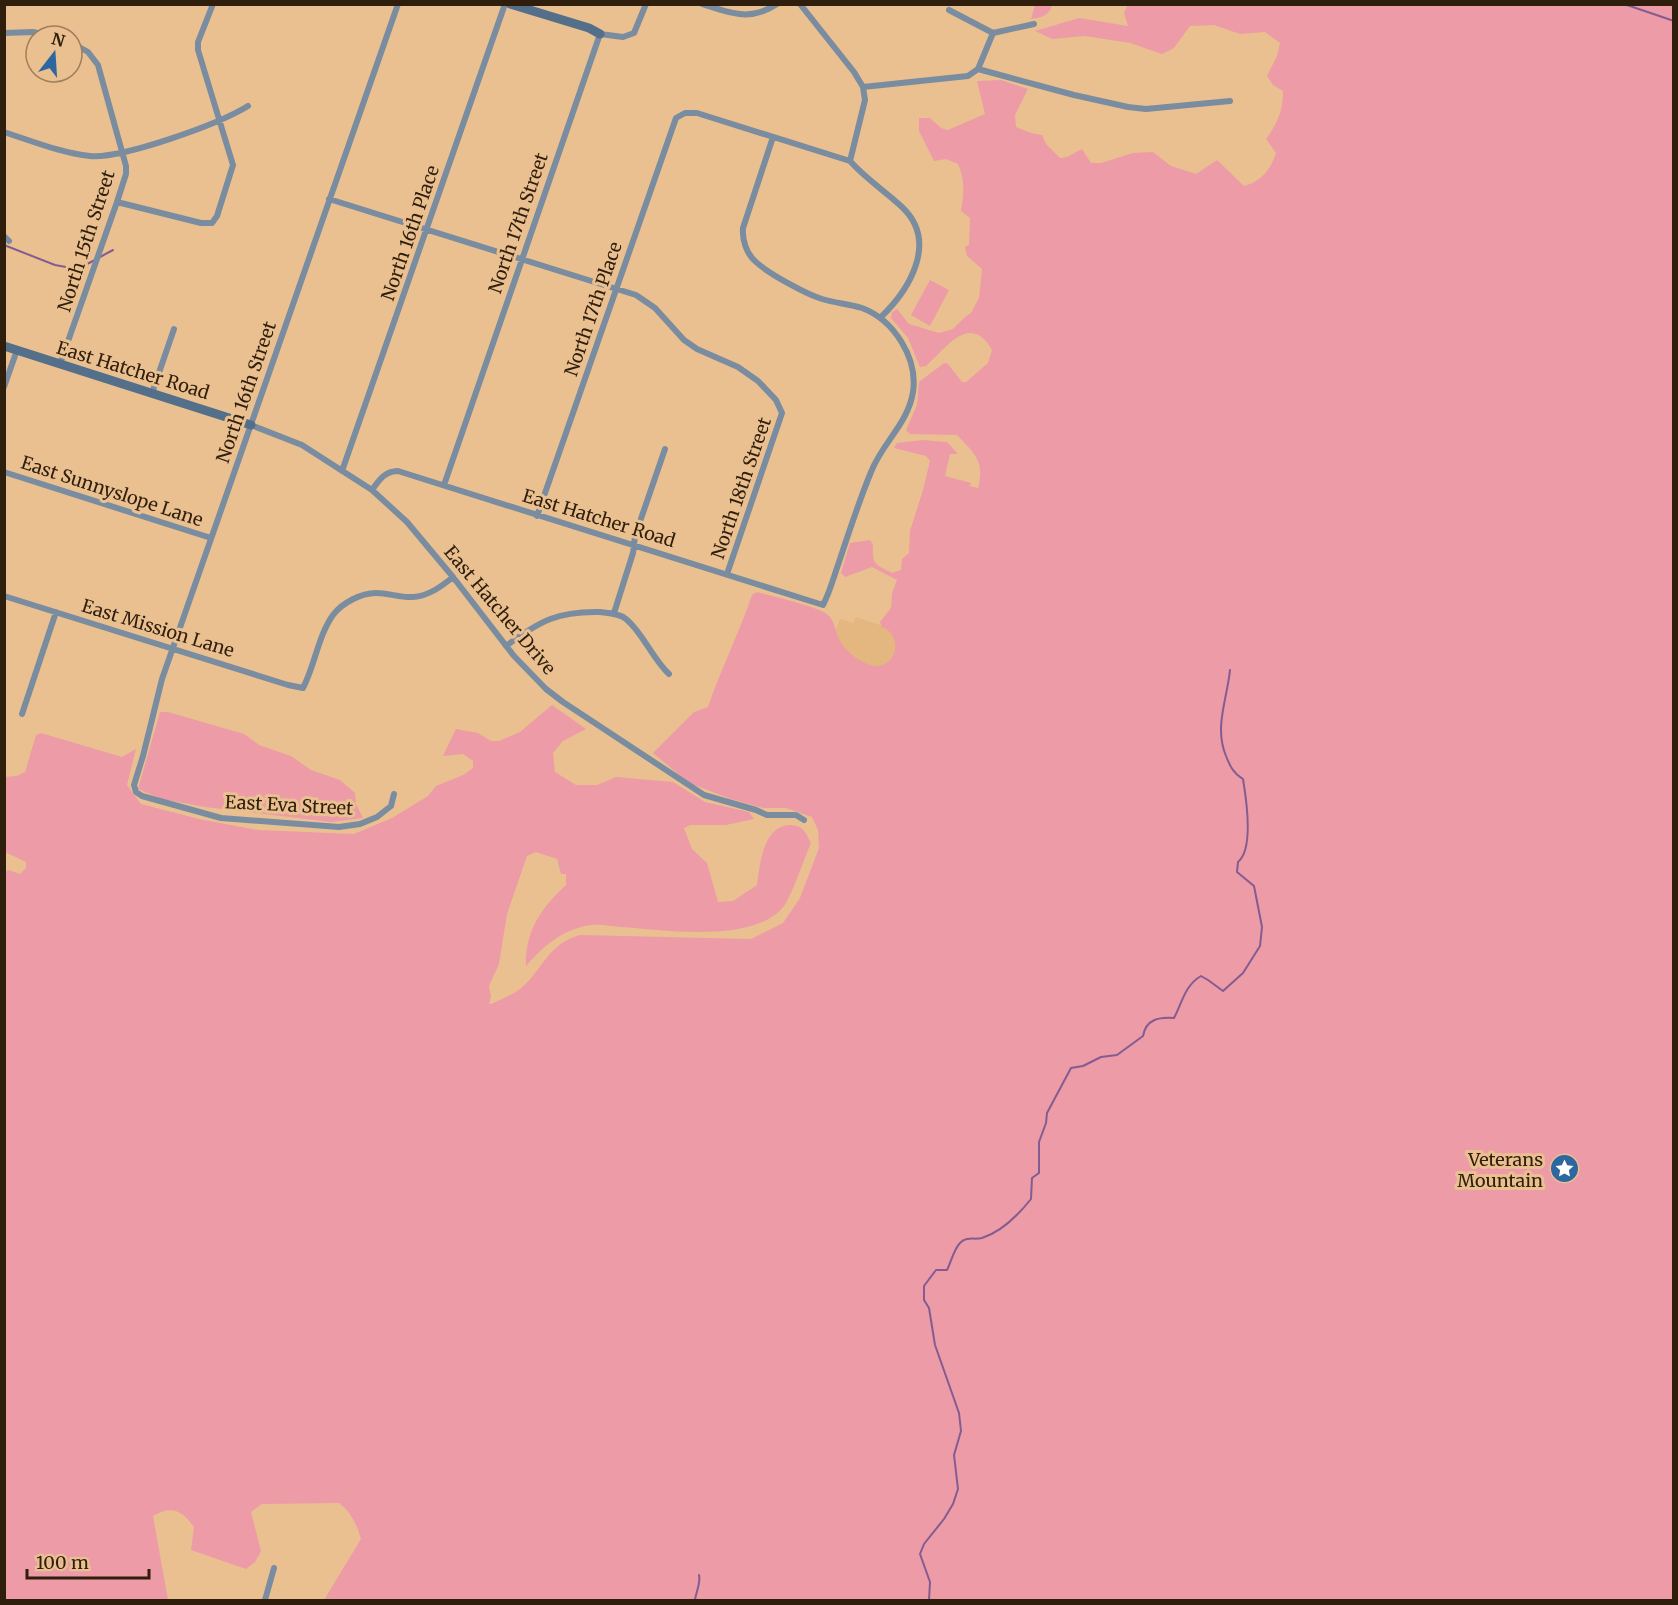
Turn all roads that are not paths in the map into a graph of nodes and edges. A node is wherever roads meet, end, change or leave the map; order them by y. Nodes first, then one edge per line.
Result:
1 (213, 4) edge
2 (398, 4) edge
3 (505, 4) edge
4 (510, 4) edge
5 (646, 4) edge
6 (702, 4) edge
7 (777, 4) edge
8 (800, 4) edge
9 (522, 6) edge
10 (949, 10) dead end
11 (1034, 24) dead end
12 (24, 32) edge
13 (4, 33) edge
14 (993, 33) junction
15 (600, 34) junction
16 (84, 49) edge
17 (978, 69) junction
18 (863, 87) junction
19 (1230, 101) dead end
20 (248, 106) dead end
21 (220, 120) junction
22 (4, 132) edge
23 (773, 137) junction
24 (123, 152) junction
25 (850, 161) junction
26 (328, 198) junction
27 (117, 202) junction
28 (427, 229) junction
29 (522, 258) junction
30 (616, 289) junction
31 (881, 317) junction
32 (174, 329) dead end
33 (4, 346) edge
34 (17, 351) junction
35 (60, 364) junction
36 (4, 387) edge
37 (152, 393) junction
38 (251, 425) junction
39 (665, 449) dead end
40 (342, 471) junction
41 (4, 472) edge
42 (444, 485) junction
43 (372, 490) junction
44 (537, 516) junction
45 (211, 538) junction
46 (634, 546) junction
47 (727, 574) junction
48 (453, 577) junction
49 (4, 596) edge
50 (57, 612) junction
51 (614, 614) junction
52 (506, 646) junction
53 (173, 648) junction
54 (669, 674) dead end
55 (22, 714) dead end
56 (136, 792) joint
57 (394, 794) dead end
58 (804, 820) dead end
59 (274, 1568) dead end
60 (264, 1600) edge

1 - 21 street
2 - 26 street, North 16th Street
3 - 28 street, North 16th Place
4 - 9 street
5 - 15 street
6 - 7 street
8 - 18 street
9 - 15 street
10 - 14 street
11 - 14 street
12 - 13 street
14 - 17 street
15 - 29 street, North 17th Street
16 - 24 street, North 15th Street
17 - 18 street
17 - 19 street
18 - 25 street
20 - 21 street
21 - 24 street
21 - 27 street
22 - 24 street
23 - 25 street
23 - 30 street, North 17th Place
23 - 31 street
24 - 27 street, North 15th Street
25 - 31 street
26 - 28 street
26 - 38 street, North 16th Street
27 - 35 street, North 15th Street
28 - 29 street
28 - 40 street, North 16th Place
29 - 30 street
29 - 42 street, North 17th Street
30 - 44 street, North 17th Place
30 - 47 street, North 18th Street
31 - 47 street, East Hatcher Road
32 - 37 street
33 - 34 street, East Hatcher Road
34 - 35 street, East Hatcher Road
34 - 36 street
35 - 37 street, East Hatcher Road
37 - 38 street, East Hatcher Road
38 - 40 street, East Hatcher Drive
38 - 45 street, North 16th Street
39 - 46 street
40 - 43 street, East Hatcher Drive
41 - 45 street, East Sunnyslope Lane
42 - 43 street, East Hatcher Road
42 - 44 street, East Hatcher Road
43 - 48 street, East Hatcher Drive
44 - 46 street, East Hatcher Road
45 - 53 street, North 16th Street
46 - 47 street, East Hatcher Road
46 - 51 street
48 - 52 street, East Hatcher Drive
48 - 53 street, East Mission Lane
49 - 50 street, East Mission Lane
50 - 53 street, East Mission Lane
50 - 55 street
51 - 52 street
51 - 54 street
52 - 58 street, East Hatcher Drive
53 - 56 street, North 16th Street
56 - 57 street, East Eva Street
59 - 60 street

